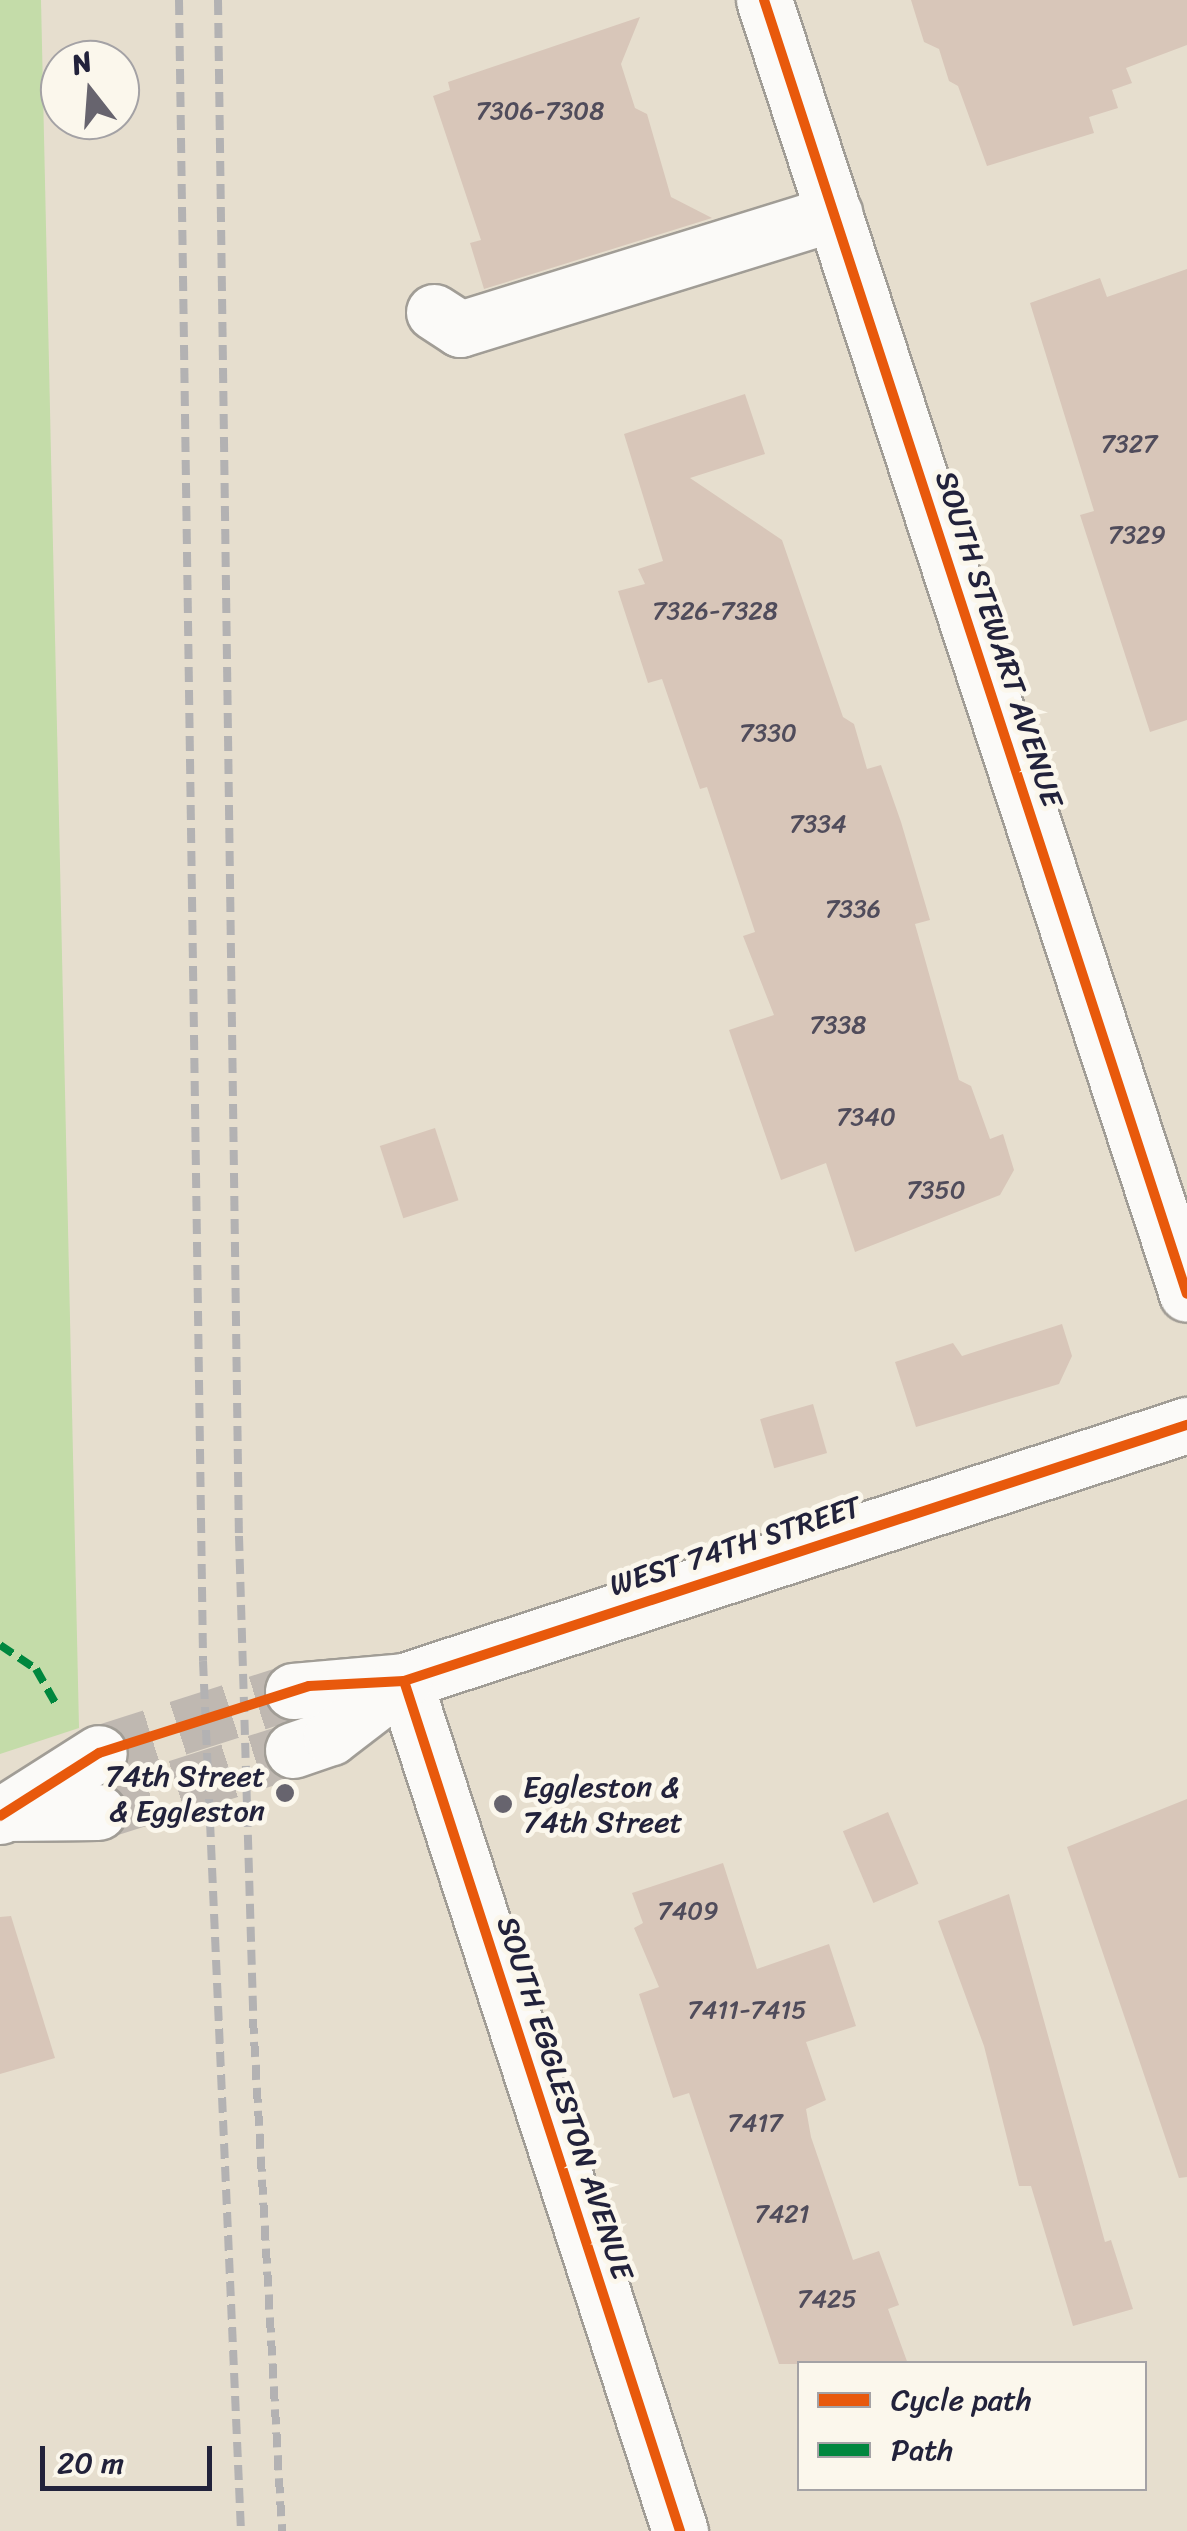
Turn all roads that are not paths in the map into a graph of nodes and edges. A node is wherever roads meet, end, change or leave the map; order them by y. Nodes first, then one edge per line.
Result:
1 (764, 0) edge
2 (834, 213) junction
3 (434, 312) dead end
4 (1187, 1294) edge
5 (1187, 1424) edge
6 (404, 1681) junction
7 (294, 1691) tunnel mouth
8 (293, 1750) tunnel mouth
9 (99, 1753) tunnel mouth
10 (98, 1812) tunnel mouth
11 (3, 1814) edge
12 (680, 2531) edge

1 - 2 street, SOUTH STEWART AVENUE
2 - 3 street
2 - 4 street, SOUTH STEWART AVENUE
5 - 6 street, WEST 74TH STREET
6 - 7 street, WEST 74TH STREET
6 - 8 street, WEST 74TH STREET
6 - 12 street, SOUTH EGGLESTON AVENUE
9 - 11 street
10 - 11 street

